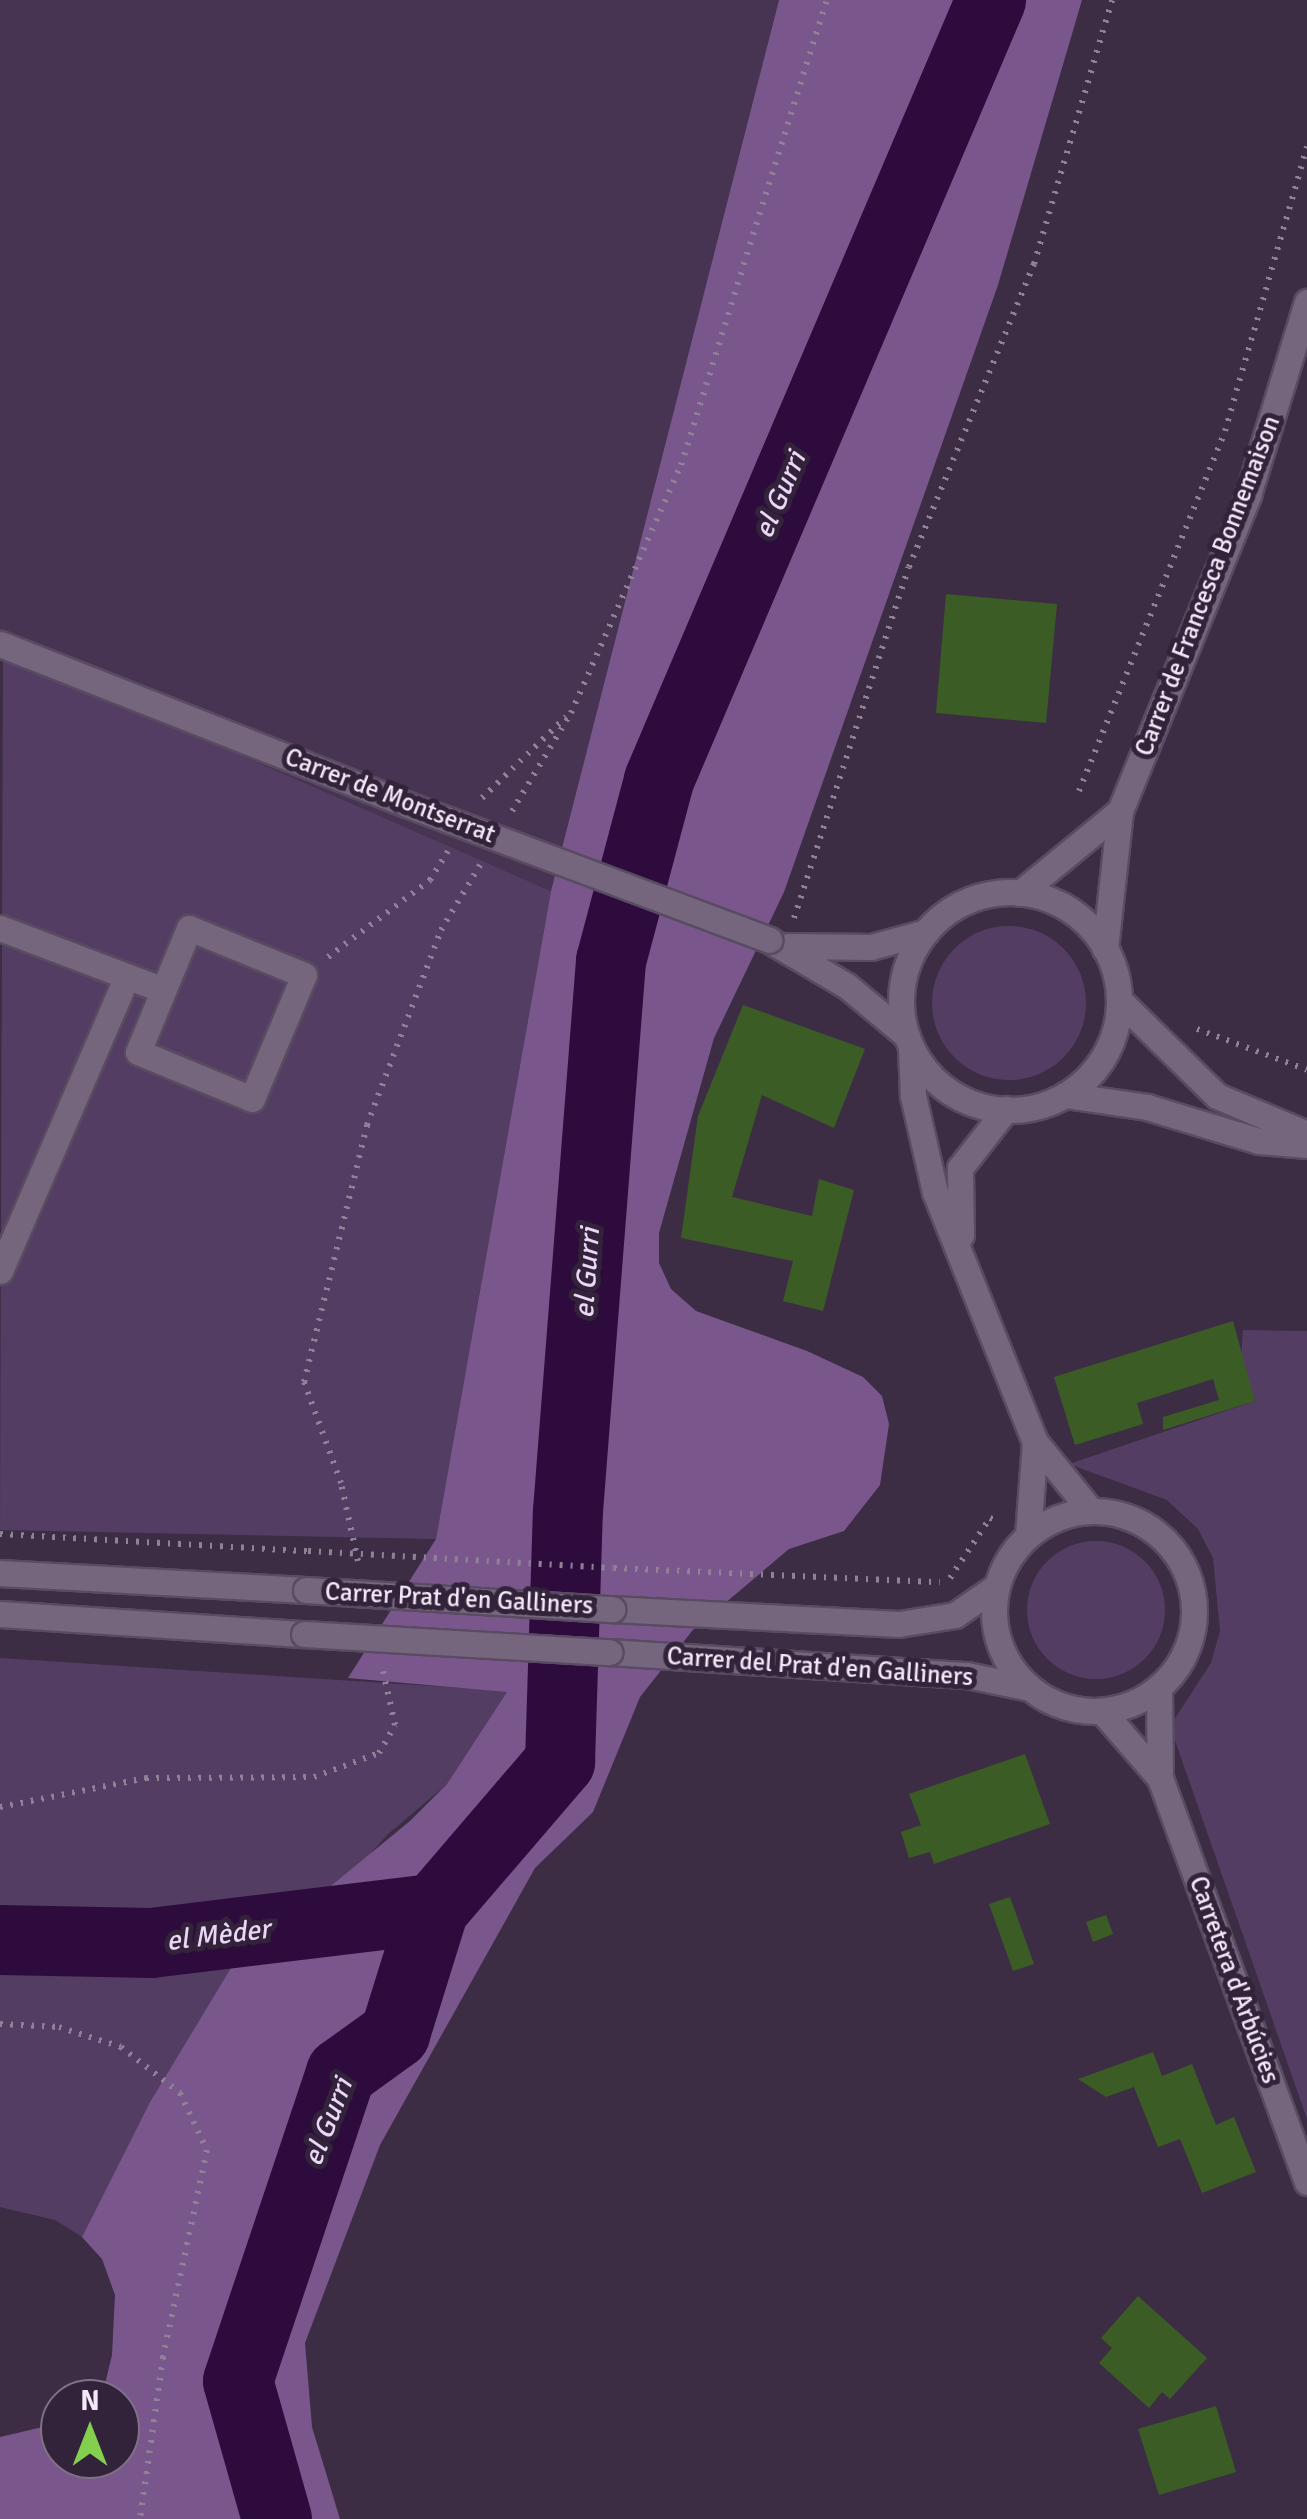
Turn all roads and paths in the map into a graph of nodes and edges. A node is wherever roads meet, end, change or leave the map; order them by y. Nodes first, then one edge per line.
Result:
1 (827, 0) edge
2 (1112, 0) edge
3 (1307, 147) edge
4 (1307, 302) edge
5 (0, 644) edge
6 (1079, 791) dead end
7 (1120, 811) junction
8 (501, 830) dead end
9 (491, 846) dead end
10 (1020, 893) junction
11 (793, 919) dead end
12 (0, 928) edge
13 (926, 932) junction
14 (775, 943) junction
15 (1106, 949) junction
16 (126, 978) junction
17 (163, 990) junction
18 (1119, 1000) junction
19 (1196, 1029) dead end
20 (909, 1042) junction
21 (1307, 1070) edge
22 (1065, 1095) junction
23 (1006, 1110) junction
24 (1307, 1134) edge
25 (1307, 1145) edge
26 (962, 1245) junction
27 (0, 1271) edge
28 (1035, 1442) junction
29 (1091, 1511) junction
30 (0, 1534) edge
31 (1028, 1536) junction
32 (0, 1573) edge
33 (362, 1576) dead end
34 (997, 1586) junction
35 (612, 1608) joint
36 (0, 1614) edge
37 (378, 1650) dead end
38 (609, 1652) joint
39 (1159, 1687) junction
40 (1029, 1688) junction
41 (1102, 1711) junction
42 (1160, 1778) junction
43 (0, 1807) edge
44 (0, 2024) edge
45 (1307, 2182) edge
46 (140, 2519) edge

1 - 8 path
2 - 11 path
3 - 6 path
4 - 7 street, Carrer de Francesca Bonnemaison
5 - 14 street, Carrer de Montserrat, bridge
7 - 10 street, Carrer de Francesca Bonnemaison
7 - 15 street, Carrer de Francesca Bonnemaison
9 - 33 path
10 - 13 street
10 - 15 street
12 - 16 street
13 - 14 street, Carrer de Montserrat
13 - 20 street
14 - 20 street, Carrer de Montserrat
15 - 18 street
16 - 17 street
16 - 27 street
17 - 17 street
18 - 22 street
18 - 24 street
19 - 21 path
20 - 23 street
20 - 26 street
22 - 23 street
22 - 25 street
23 - 26 street
26 - 28 street
28 - 29 street
28 - 31 street
29 - 31 street
29 - 39 street
30 - 31 path, bridge
31 - 34 street
32 - 35 street, Carrer Prat d'en Galliners, bridge
34 - 35 street, Carrer del Prat d'en Galliners
34 - 40 street
36 - 38 street, Carrer Prat d'en Galliners, bridge
37 - 43 path
38 - 40 street, Carrer del Prat d'en Galliners
39 - 41 street
39 - 42 street, Carretera d'Arbúcies
40 - 41 street
41 - 42 street, Carretera d'Arbúcies
42 - 45 street, Carretera d'Arbúcies
44 - 46 path

